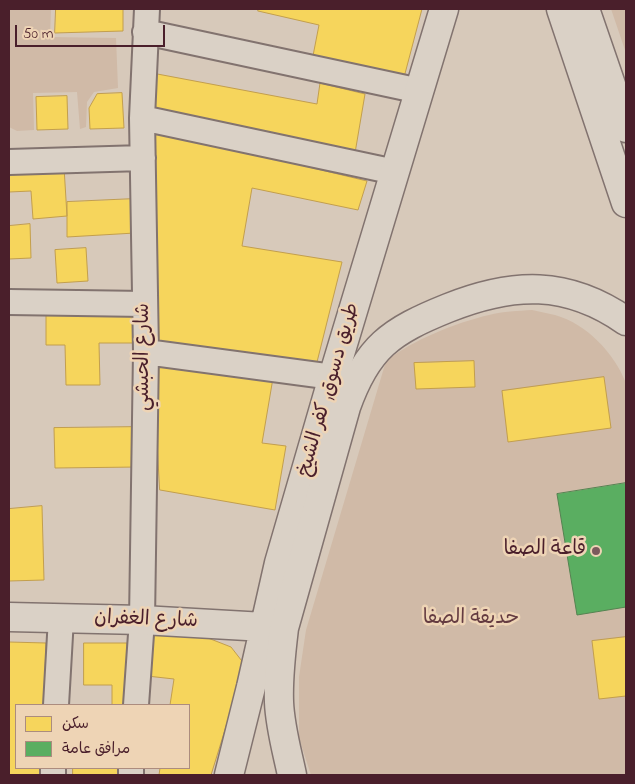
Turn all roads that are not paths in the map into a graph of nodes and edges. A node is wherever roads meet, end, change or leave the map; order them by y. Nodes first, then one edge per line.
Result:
1 (444, 9) edge
2 (561, 9) edge
3 (586, 9) edge
4 (146, 20) edge
5 (420, 91) junction
6 (142, 118) junction
7 (626, 128) edge
8 (143, 158) junction
9 (9, 162) edge
10 (395, 172) junction
11 (626, 203) edge
12 (9, 302) edge
13 (145, 304) junction
14 (626, 321) edge
15 (146, 352) junction
16 (333, 376) junction
17 (9, 617) edge
18 (61, 618) junction
19 (142, 620) junction
20 (274, 628) junction
21 (56, 704) edge
22 (136, 704) edge
23 (228, 775) edge
24 (292, 775) edge

1 - 5 main road, طريق دسوق, كفر الشيخ
2 - 11 main road
3 - 7 main road
4 - 5 street
4 - 6 street, شارع الحبشي
5 - 10 main road, طريق دسوق, كفر الشيخ
6 - 8 street, شارع الحبشي
6 - 10 street
8 - 9 street
8 - 13 street, شارع الحبشي
10 - 16 main road, طريق دسوق, كفر الشيخ
12 - 13 street
13 - 15 street, شارع الحبشي
14 - 20 main road
15 - 16 street
15 - 19 street, شارع الحبشي
16 - 20 main road, طريق دسوق, كفر الشيخ
17 - 18 main road, شارع الغفران
18 - 19 main road, شارع الغفران
18 - 21 street
19 - 20 main road, شارع الغفران
19 - 22 street, شارع الحبشي
20 - 23 main road, طريق دسوق, كفر الشيخ
20 - 24 main road

